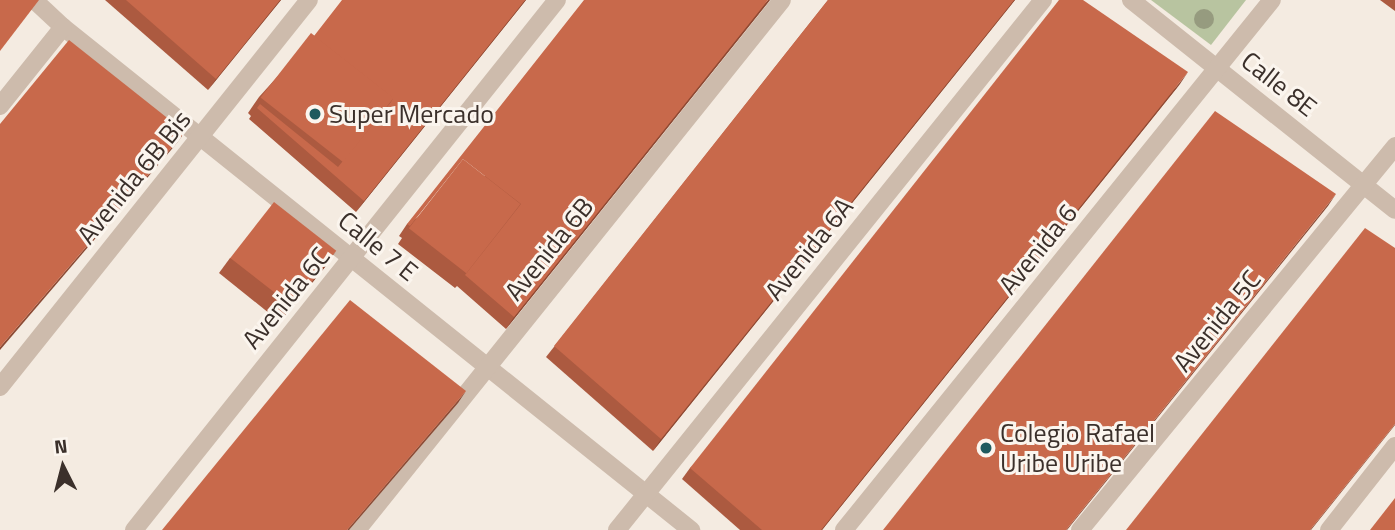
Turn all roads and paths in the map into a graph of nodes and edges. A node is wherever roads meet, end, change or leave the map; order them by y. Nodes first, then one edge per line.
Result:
1 (34, 0) edge
2 (309, 0) edge
3 (557, 0) edge
4 (782, 0) edge
5 (1043, 0) edge
6 (1131, 0) edge
7 (1272, 0) edge
8 (63, 27) junction
9 (1217, 68) junction
10 (0, 106) edge
11 (200, 137) junction
12 (1395, 146) edge
13 (1363, 185) junction
14 (1395, 210) edge
15 (351, 258) junction
16 (487, 367) junction
17 (0, 387) edge
18 (1395, 446) edge
19 (646, 494) junction
20 (134, 530) edge
21 (357, 530) edge
22 (617, 530) edge
23 (691, 530) edge
24 (844, 530) edge
25 (1080, 530) edge
26 (1329, 530) edge

1 - 8 street, Calle 7 E
2 - 11 street, Avenida 6B Bis
3 - 15 street, Avenida 6C
4 - 16 street, Avenida 6B
5 - 19 street, Avenida 6A
6 - 9 street, Calle 8E
7 - 9 street, Avenida 6
8 - 10 street
8 - 11 street, Calle 7 E
9 - 13 street, Calle 8E
9 - 24 street, Avenida 6
11 - 15 street, Calle 7 E
11 - 17 street, Avenida 6B Bis
12 - 13 street, Avenida 5C
13 - 14 street, Calle 8E
13 - 25 street, Avenida 5C
15 - 16 street, Calle 7 E
15 - 20 street, Avenida 6C
16 - 19 street, Calle 7 E
16 - 21 street, Avenida 6B
18 - 26 street
19 - 22 street, Avenida 6A
19 - 23 street, Calle 7 E

